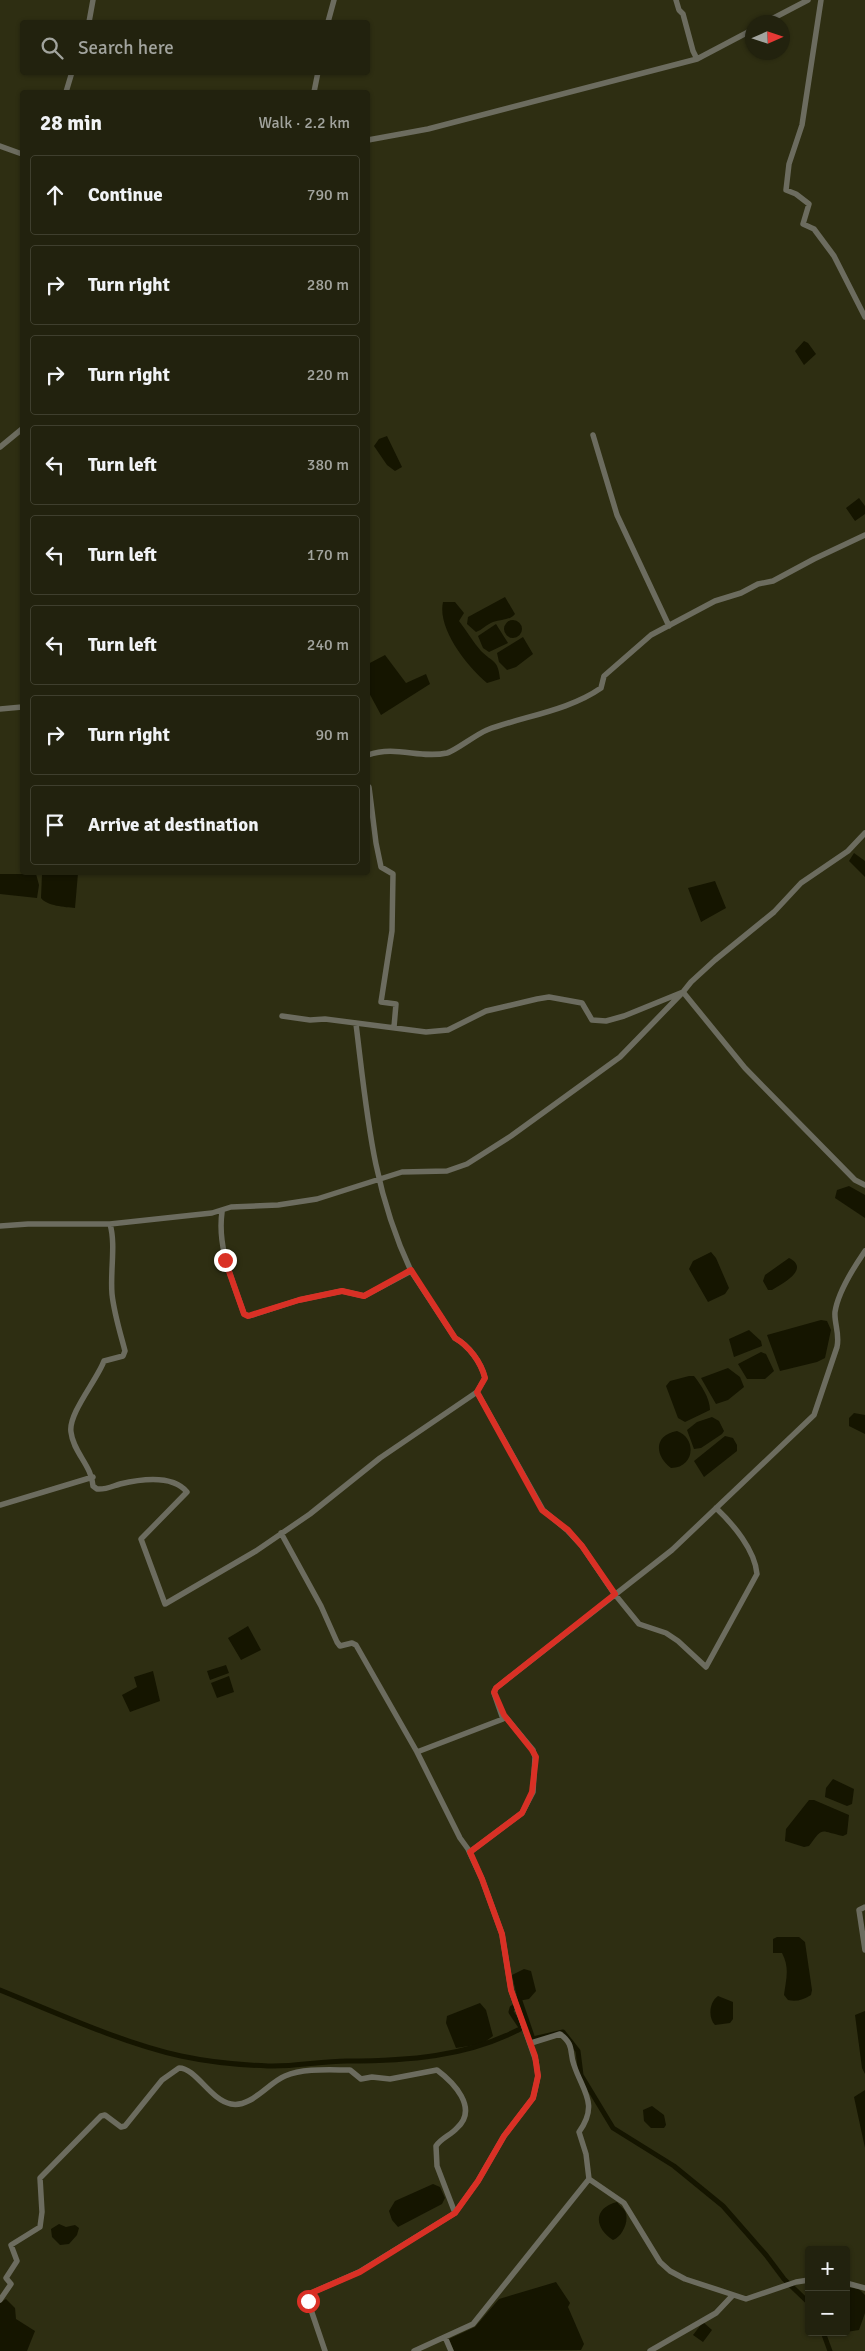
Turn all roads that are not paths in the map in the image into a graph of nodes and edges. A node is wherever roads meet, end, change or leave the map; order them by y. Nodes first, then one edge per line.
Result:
1 (93, 0) edge
2 (334, 0) edge
3 (676, 0) edge
4 (808, 0) edge
5 (820, 0) edge
6 (779, 15) edge
7 (89, 20) edge
8 (329, 20) edge
9 (745, 34) edge
10 (697, 59) junction
11 (71, 75) edge
12 (317, 75) edge
13 (67, 90) edge
14 (314, 90) edge
15 (370, 140) edge
16 (0, 146) edge
17 (20, 153) edge
18 (865, 317) edge
19 (20, 431) edge
20 (593, 435) dead end
21 (0, 448) edge
22 (865, 535) edge
23 (669, 626) junction
24 (20, 707) edge
25 (0, 709) edge
26 (370, 754) edge
27 (370, 795) edge
28 (865, 833) edge
29 (683, 992) junction
30 (282, 1016) dead end
31 (356, 1024) junction
32 (394, 1027) junction
33 (378, 1180) junction
34 (865, 1185) edge
35 (222, 1212) junction
36 (110, 1224) junction
37 (0, 1226) edge
38 (865, 1251) edge
39 (411, 1270) junction
40 (477, 1392) junction
41 (93, 1477) junction
42 (0, 1505) edge
43 (716, 1508) junction
44 (281, 1534) junction
45 (615, 1594) junction
46 (504, 1715) junction
47 (417, 1752) junction
48 (470, 1852) junction
49 (865, 1907) edge
50 (865, 1950) edge
51 (531, 2043) junction
52 (588, 2179) junction
53 (455, 2213) junction
54 (805, 2281) edge
55 (850, 2284) edge
56 (865, 2288) edge
57 (733, 2295) junction
58 (0, 2300) edge
59 (445, 2337) junction
60 (324, 2351) edge
61 (414, 2351) edge
62 (451, 2351) edge
63 (650, 2351) edge

1 - 7 street
2 - 8 street
3 - 10 street
4 - 6 street
5 - 18 street
9 - 10 street
10 - 15 street
11 - 13 street
12 - 14 street
16 - 17 street
19 - 21 street
20 - 23 street
22 - 23 street
23 - 26 street
24 - 25 street
27 - 32 street
28 - 29 street
29 - 32 street
29 - 33 street
29 - 34 street
30 - 31 street
31 - 32 street
31 - 33 street
33 - 35 street
33 - 39 street
35 - 36 street
35 - 39 street
36 - 37 street
36 - 41 street
38 - 43 street
39 - 40 street
40 - 44 street
40 - 45 street
41 - 42 street
41 - 44 street
43 - 45 street
43 - 45 street
44 - 47 street
45 - 46 street
46 - 47 street
46 - 48 street
47 - 48 street
48 - 51 street
49 - 50 street
51 - 52 street
51 - 53 street
52 - 57 street
52 - 59 street
53 - 58 street
53 - 60 street
54 - 57 street
55 - 56 street
57 - 63 street
59 - 61 street
59 - 62 street

